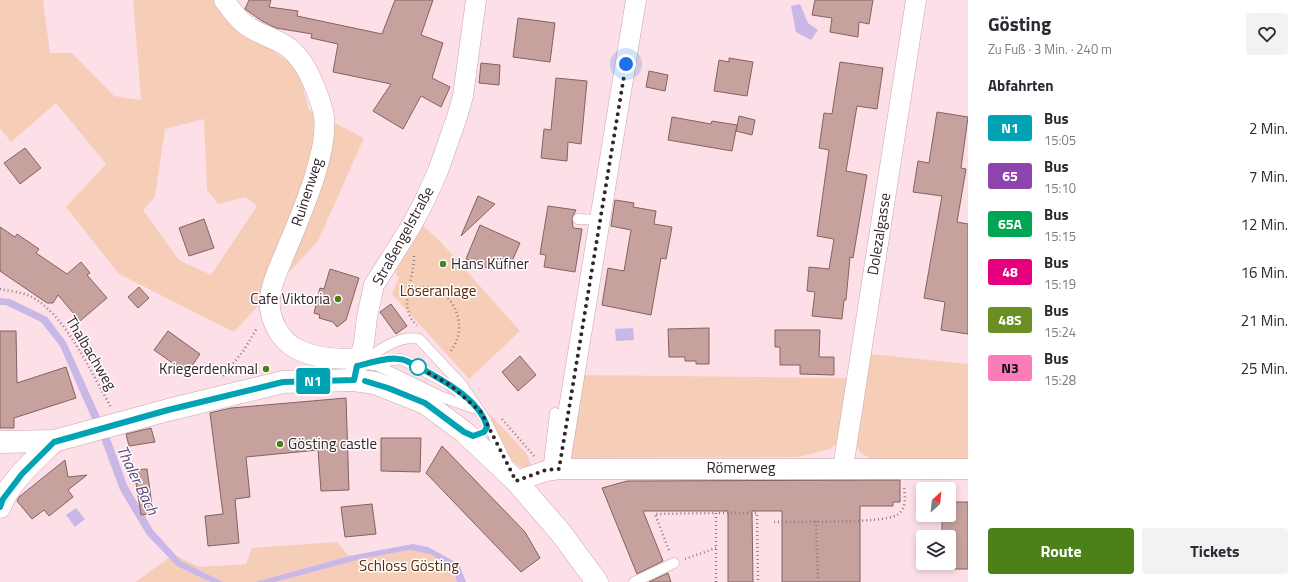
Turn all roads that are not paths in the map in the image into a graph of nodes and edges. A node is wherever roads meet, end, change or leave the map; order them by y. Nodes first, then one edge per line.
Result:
1 (224, 0) edge
2 (476, 0) edge
3 (636, 0) edge
4 (916, 0) edge
5 (604, 213) junction
6 (578, 219) dead end
7 (357, 368) junction
8 (555, 413) dead end
9 (483, 415) junction
10 (464, 432) junction
11 (0, 442) edge
12 (54, 442) junction
13 (843, 468) junction
14 (968, 469) edge
15 (553, 470) junction
16 (516, 481) junction
17 (1, 501) edge
18 (674, 563) road end
19 (597, 582) edge
20 (634, 582) edge

1 - 7 street, Ruinenweg
2 - 7 street, Straßengelstraße
3 - 5 street
4 - 13 street, Dolezalgasse
5 - 6 lane
5 - 15 street
7 - 9 lane
7 - 9 lane
7 - 9 lane
7 - 10 main road
7 - 12 main road
8 - 15 lane
9 - 10 lane
9 - 16 lane
10 - 16 main road
11 - 12 main road
12 - 17 main road
13 - 14 street, Römerweg
13 - 15 street, Römerweg
15 - 16 street, Römerweg
16 - 19 main road
18 - 20 lane

